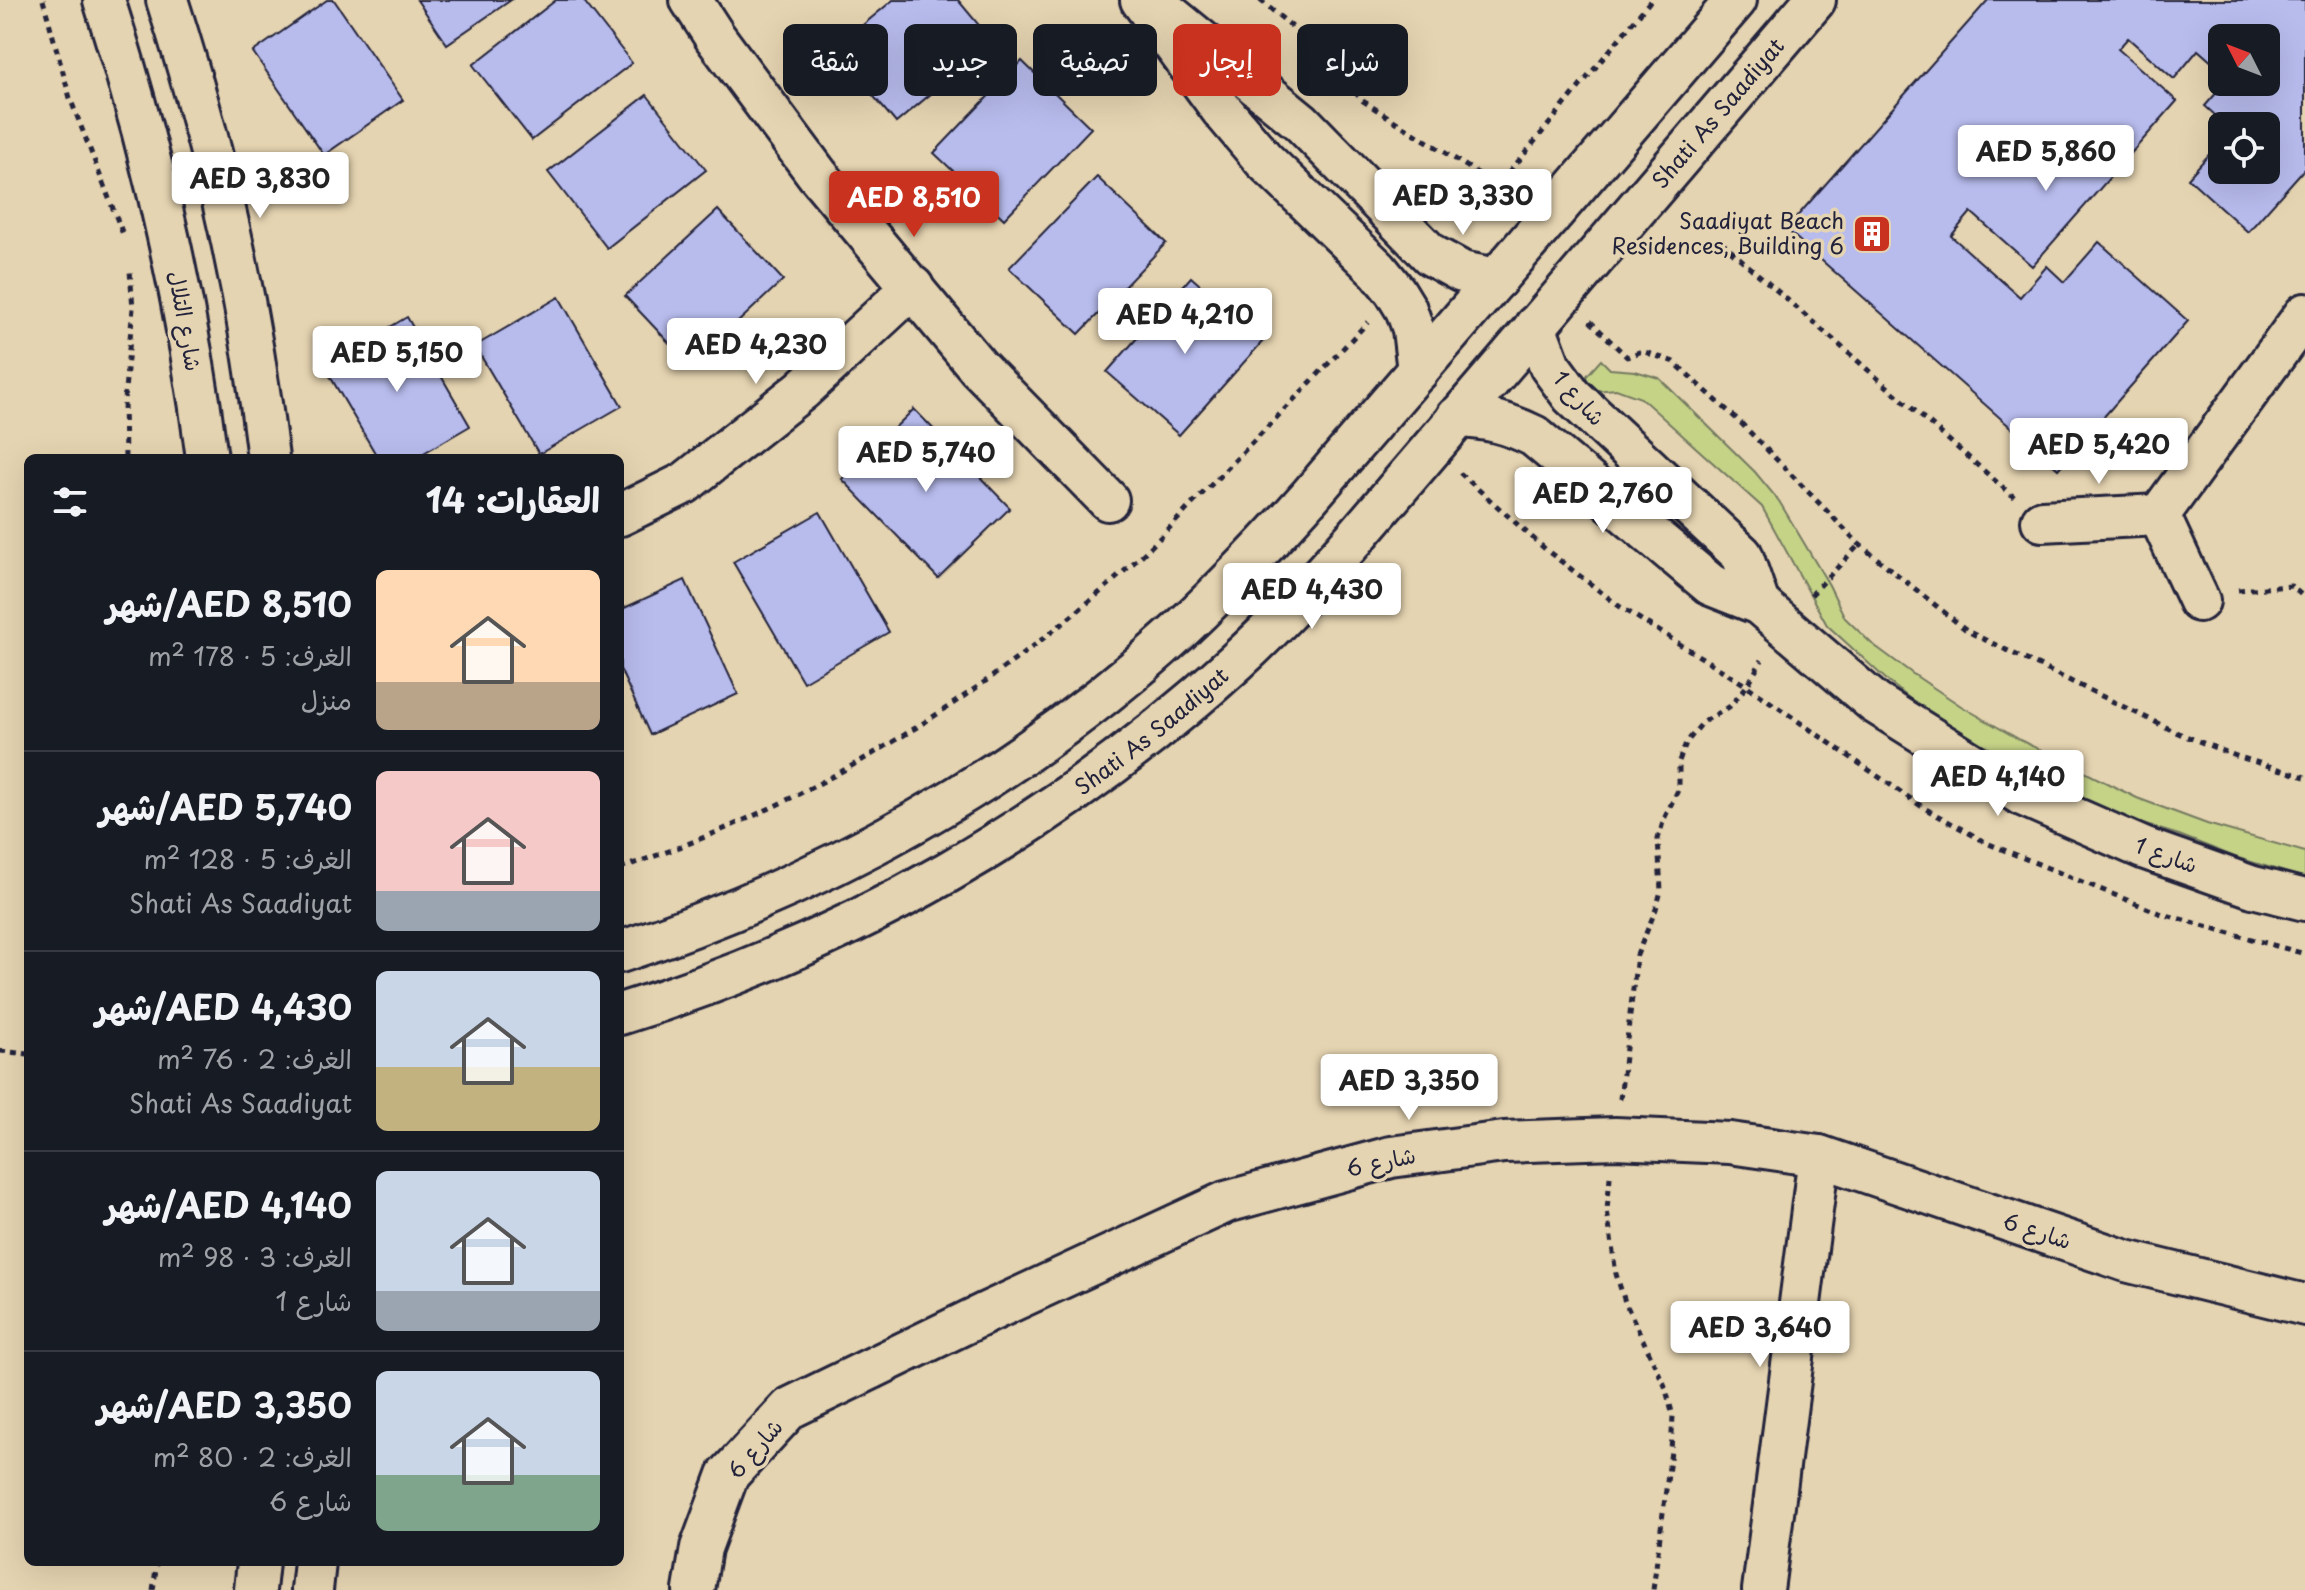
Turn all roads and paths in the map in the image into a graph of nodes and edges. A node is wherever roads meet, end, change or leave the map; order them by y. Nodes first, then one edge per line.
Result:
1 (43, 0) edge
2 (104, 0) edge
3 (167, 0) edge
4 (691, 0) edge
5 (1141, 0) edge
6 (1152, 0) edge
7 (1260, 0) edge
8 (1651, 0) edge
9 (1736, 0) edge
10 (1815, 0) edge
11 (1301, 122) junction
12 (1264, 160) junction
13 (1498, 186) junction
14 (1721, 242) dead end
15 (127, 245) dead end
16 (1421, 246) junction
17 (130, 266) dead end
18 (1497, 279) junction
19 (1386, 280) junction
20 (913, 287) junction
21 (1596, 310) dead end
22 (2305, 314) edge
23 (1535, 326) junction
24 (1418, 371) junction
25 (1457, 417) junction
26 (125, 454) edge
27 (206, 454) edge
28 (267, 454) edge
29 (1450, 483) dead end
30 (1108, 500) dead end
31 (624, 513) edge
32 (2159, 515) junction
33 (2042, 521) joint
34 (1859, 544) junction
35 (2305, 598) edge
36 (2199, 601) joint
37 (1772, 613) junction
38 (1747, 686) junction
39 (2305, 777) edge
40 (624, 866) edge
41 (2305, 900) edge
42 (624, 951) edge
43 (2305, 954) edge
44 (624, 1013) edge
45 (0, 1051) edge
46 (24, 1054) edge
47 (1615, 1138) junction
48 (1819, 1156) junction
49 (2305, 1305) edge
50 (156, 1566) edge
51 (258, 1566) edge
52 (315, 1566) edge
53 (153, 1590) edge
54 (255, 1590) edge
55 (312, 1590) edge
56 (694, 1590) edge
57 (1653, 1590) edge
58 (1763, 1590) edge

1 - 15 path
2 - 27 street, شارع التلال
3 - 28 street
4 - 20 street
5 - 12 street
6 - 11 street
7 - 13 path
8 - 13 path
9 - 18 street
10 - 23 street, Shati As Saadiyat
11 - 12 street
11 - 16 street
12 - 19 street
13 - 16 path
14 - 33 path
16 - 18 street
16 - 19 street
17 - 26 path
18 - 24 street
19 - 24 street
19 - 40 path
20 - 30 street
20 - 31 street
21 - 34 path
22 - 32 street
23 - 25 street, Shati As Saadiyat
23 - 37 street, شارع 1
24 - 42 street
25 - 37 street, شارع 1
25 - 44 street, Shati As Saadiyat
29 - 38 path
32 - 33 street
32 - 36 street
34 - 37 path
34 - 39 path
35 - 36 path
37 - 38 path
37 - 41 street, شارع 1
38 - 43 path
38 - 47 path
45 - 46 path
47 - 48 street, شارع 6
47 - 56 street, شارع 6
47 - 57 path
48 - 49 street, شارع 6
48 - 58 street
50 - 53 path
51 - 54 street
52 - 55 street

